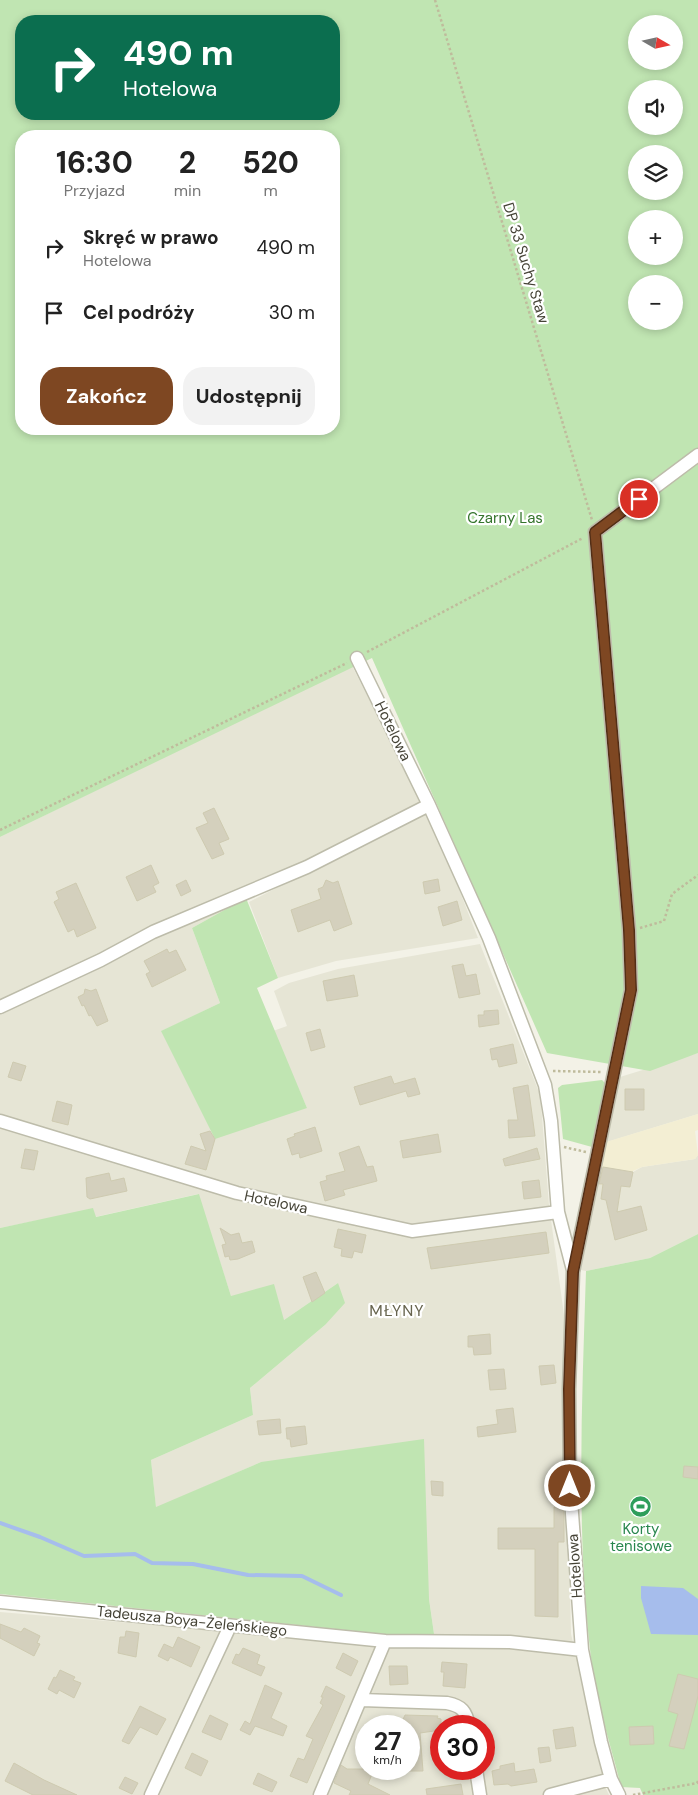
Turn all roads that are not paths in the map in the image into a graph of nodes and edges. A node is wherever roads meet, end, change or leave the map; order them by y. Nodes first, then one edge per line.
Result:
1 (698, 455) edge
2 (357, 658) road end
3 (429, 805) junction
4 (0, 1007) edge
5 (0, 1121) edge
6 (558, 1212) junction
7 (573, 1272) junction
8 (0, 1602) edge
9 (230, 1626) junction
10 (385, 1641) junction
11 (582, 1650) junction
12 (362, 1700) junction
13 (466, 1715) edge
14 (611, 1779) junction
15 (478, 1780) edge
16 (152, 1795) edge
17 (320, 1795) edge
18 (480, 1795) edge
19 (550, 1795) edge
20 (619, 1795) edge

1 - 7 street, Hotelowa
2 - 3 street, Hotelowa
3 - 4 street
3 - 6 street, Hotelowa
5 - 6 street, Hotelowa
6 - 7 street, Hotelowa
7 - 11 street, Hotelowa
8 - 9 street, Tadeusza Boya-Żeleńskiego
9 - 10 street, Tadeusza Boya-Żeleńskiego
9 - 16 street
10 - 11 street, Tadeusza Boya-Żeleńskiego
10 - 12 street
11 - 14 street, Hotelowa
12 - 13 street
12 - 17 street
14 - 19 street
14 - 20 street, Hotelowa
15 - 18 street

